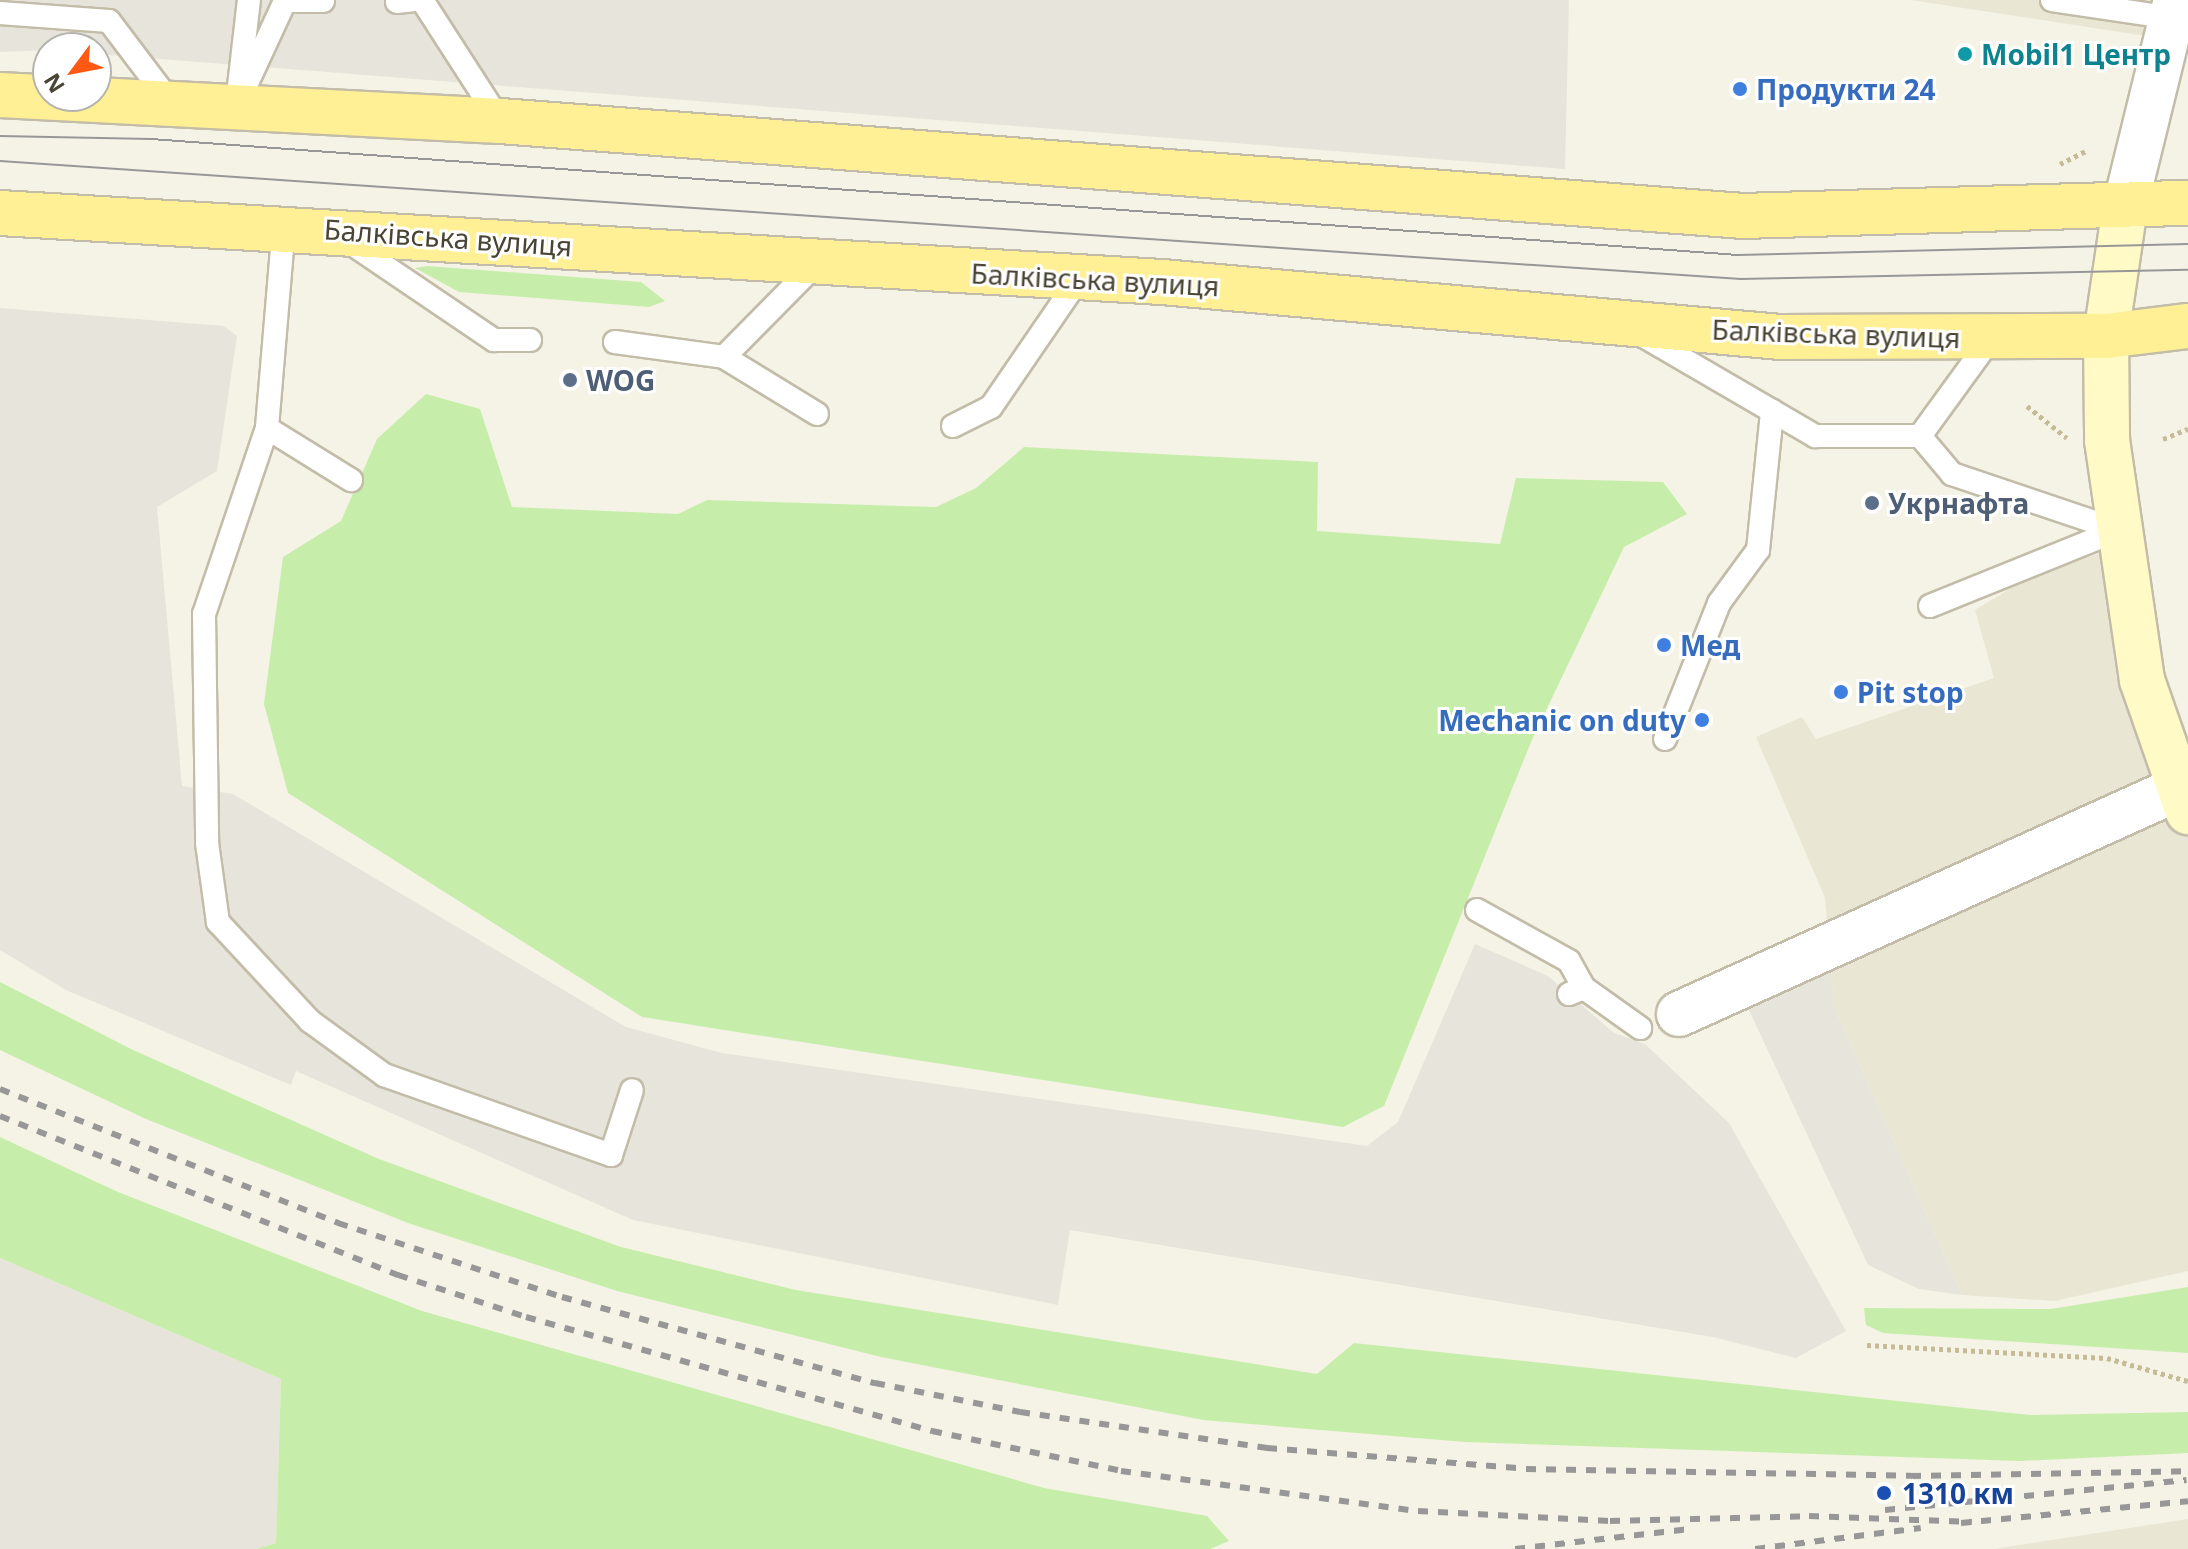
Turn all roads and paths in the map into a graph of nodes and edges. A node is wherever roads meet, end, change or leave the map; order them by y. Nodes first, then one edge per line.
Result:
1 (249, 0) edge
2 (2052, 0) edge
3 (323, 1) edge
4 (412, 1) edge
5 (2174, 9) edge
6 (0, 13) edge
7 (0, 95) edge
8 (171, 103) junction
9 (236, 107) junction
10 (500, 121) junction
11 (2188, 203) edge
12 (2125, 207) junction
13 (0, 213) edge
14 (284, 225) junction
15 (329, 227) junction
16 (815, 265) junction
17 (1080, 277) junction
18 (1618, 321) junction
19 (2188, 326) edge
20 (2106, 336) junction
21 (1992, 337) junction
22 (530, 340) dead end
23 (615, 342) dead end
24 (724, 357) junction
25 (2027, 406) dead end
26 (1772, 411) junction
27 (817, 414) dead end
28 (953, 426) dead end
29 (267, 428) junction
30 (2188, 429) edge
31 (1920, 436) junction
32 (2163, 439) dead end
33 (2071, 441) dead end
34 (351, 480) dead end
35 (2118, 530) junction
36 (1930, 606) dead end
37 (1665, 739) dead end
38 (2185, 795) edge
39 (1477, 910) dead end
40 (1650, 1027) joint
41 (632, 1090) dead end
42 (1867, 1345) dead end
43 (2188, 1381) edge

1 - 9 lane
2 - 5 lane
3 - 9 lane
4 - 10 lane
5 - 12 street
6 - 8 lane
7 - 8 main road
8 - 9 main road
9 - 10 main road
10 - 12 main road
11 - 12 main road
12 - 20 main road
13 - 14 main road, Балківська вулиця
14 - 15 main road, Балківська вулиця
14 - 29 lane
15 - 16 main road, Балківська вулиця
15 - 22 lane
16 - 17 main road, Балківська вулиця
16 - 24 lane
17 - 18 main road, Балківська вулиця
17 - 28 lane
18 - 21 main road, Балківська вулиця
18 - 26 lane
19 - 20 main road, Балківська вулиця
20 - 21 main road, Балківська вулиця
20 - 35 main road
21 - 31 lane
23 - 24 lane
24 - 27 lane
25 - 33 path
26 - 31 lane
26 - 37 lane
29 - 34 lane
29 - 41 lane
30 - 32 path
31 - 35 lane
35 - 36 lane
35 - 38 main road
38 - 40 street
39 - 40 lane
42 - 43 path

